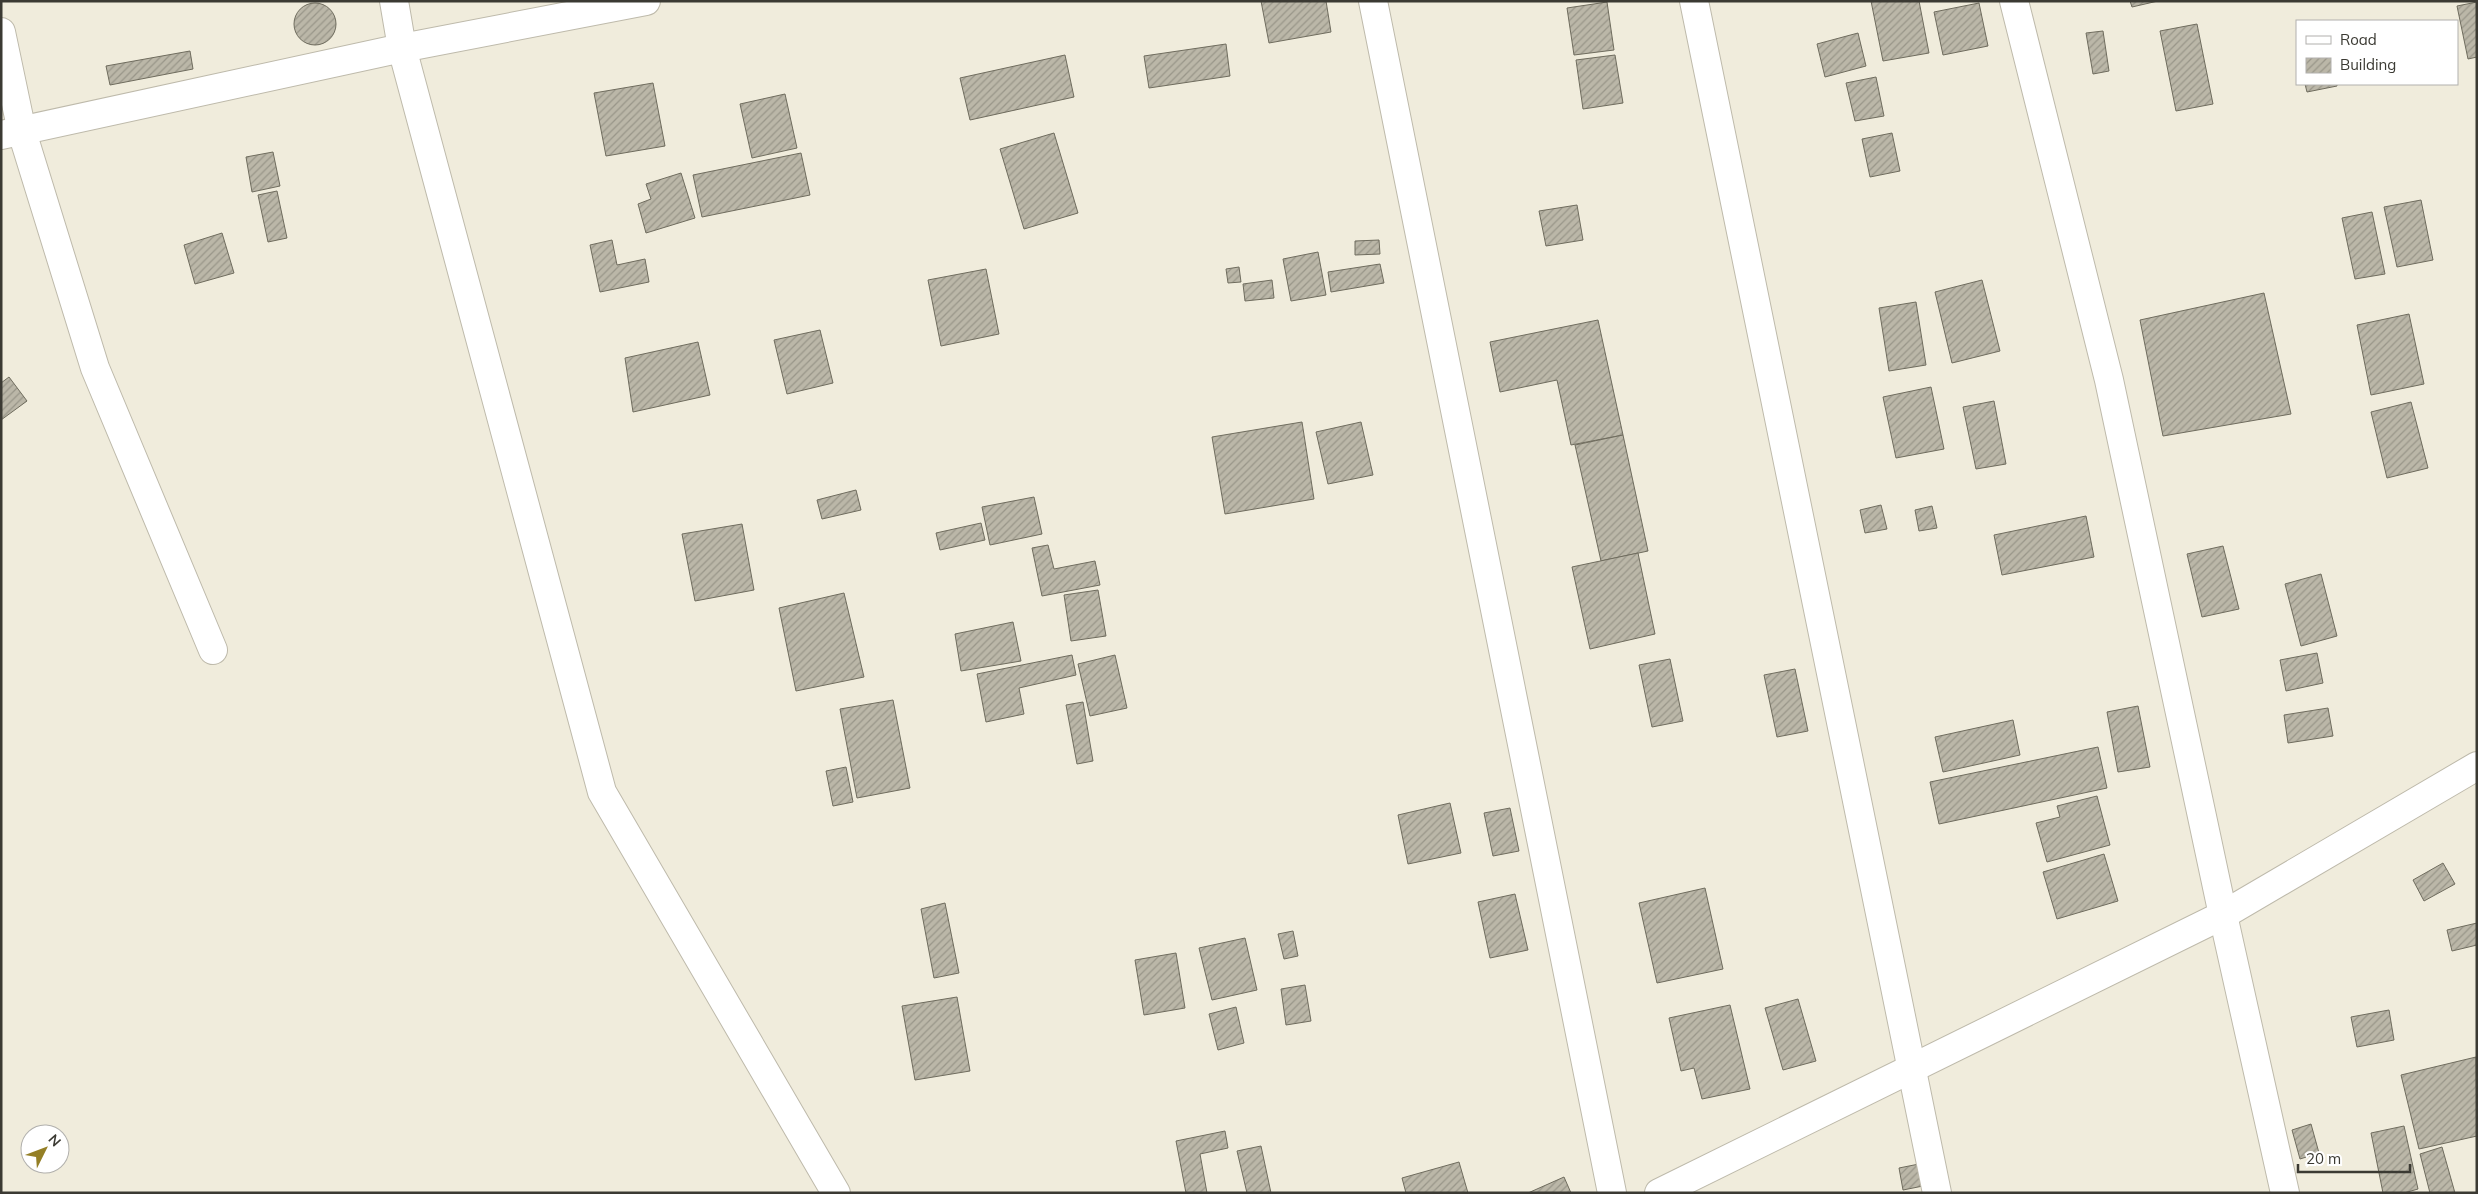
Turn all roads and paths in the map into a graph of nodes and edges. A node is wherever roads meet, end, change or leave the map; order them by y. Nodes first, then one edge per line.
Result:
1 (394, 1) edge
2 (646, 1) edge
3 (1372, 1) edge
4 (1694, 1) edge
5 (2014, 1) edge
6 (1, 32) edge
7 (402, 48) junction
8 (12, 134) edge
9 (214, 650) dead end
10 (2477, 766) edge
11 (2223, 915) junction
12 (1913, 1068) junction
13 (836, 1193) edge
14 (1612, 1193) edge
15 (1659, 1193) edge
16 (1937, 1193) edge
17 (2285, 1193) edge

1 - 7 street
2 - 7 street
3 - 14 street
4 - 12 street
5 - 11 street
6 - 8 street
7 - 8 street
7 - 13 street
8 - 9 street
10 - 11 street
11 - 12 street
11 - 17 street
12 - 15 street
12 - 16 street

